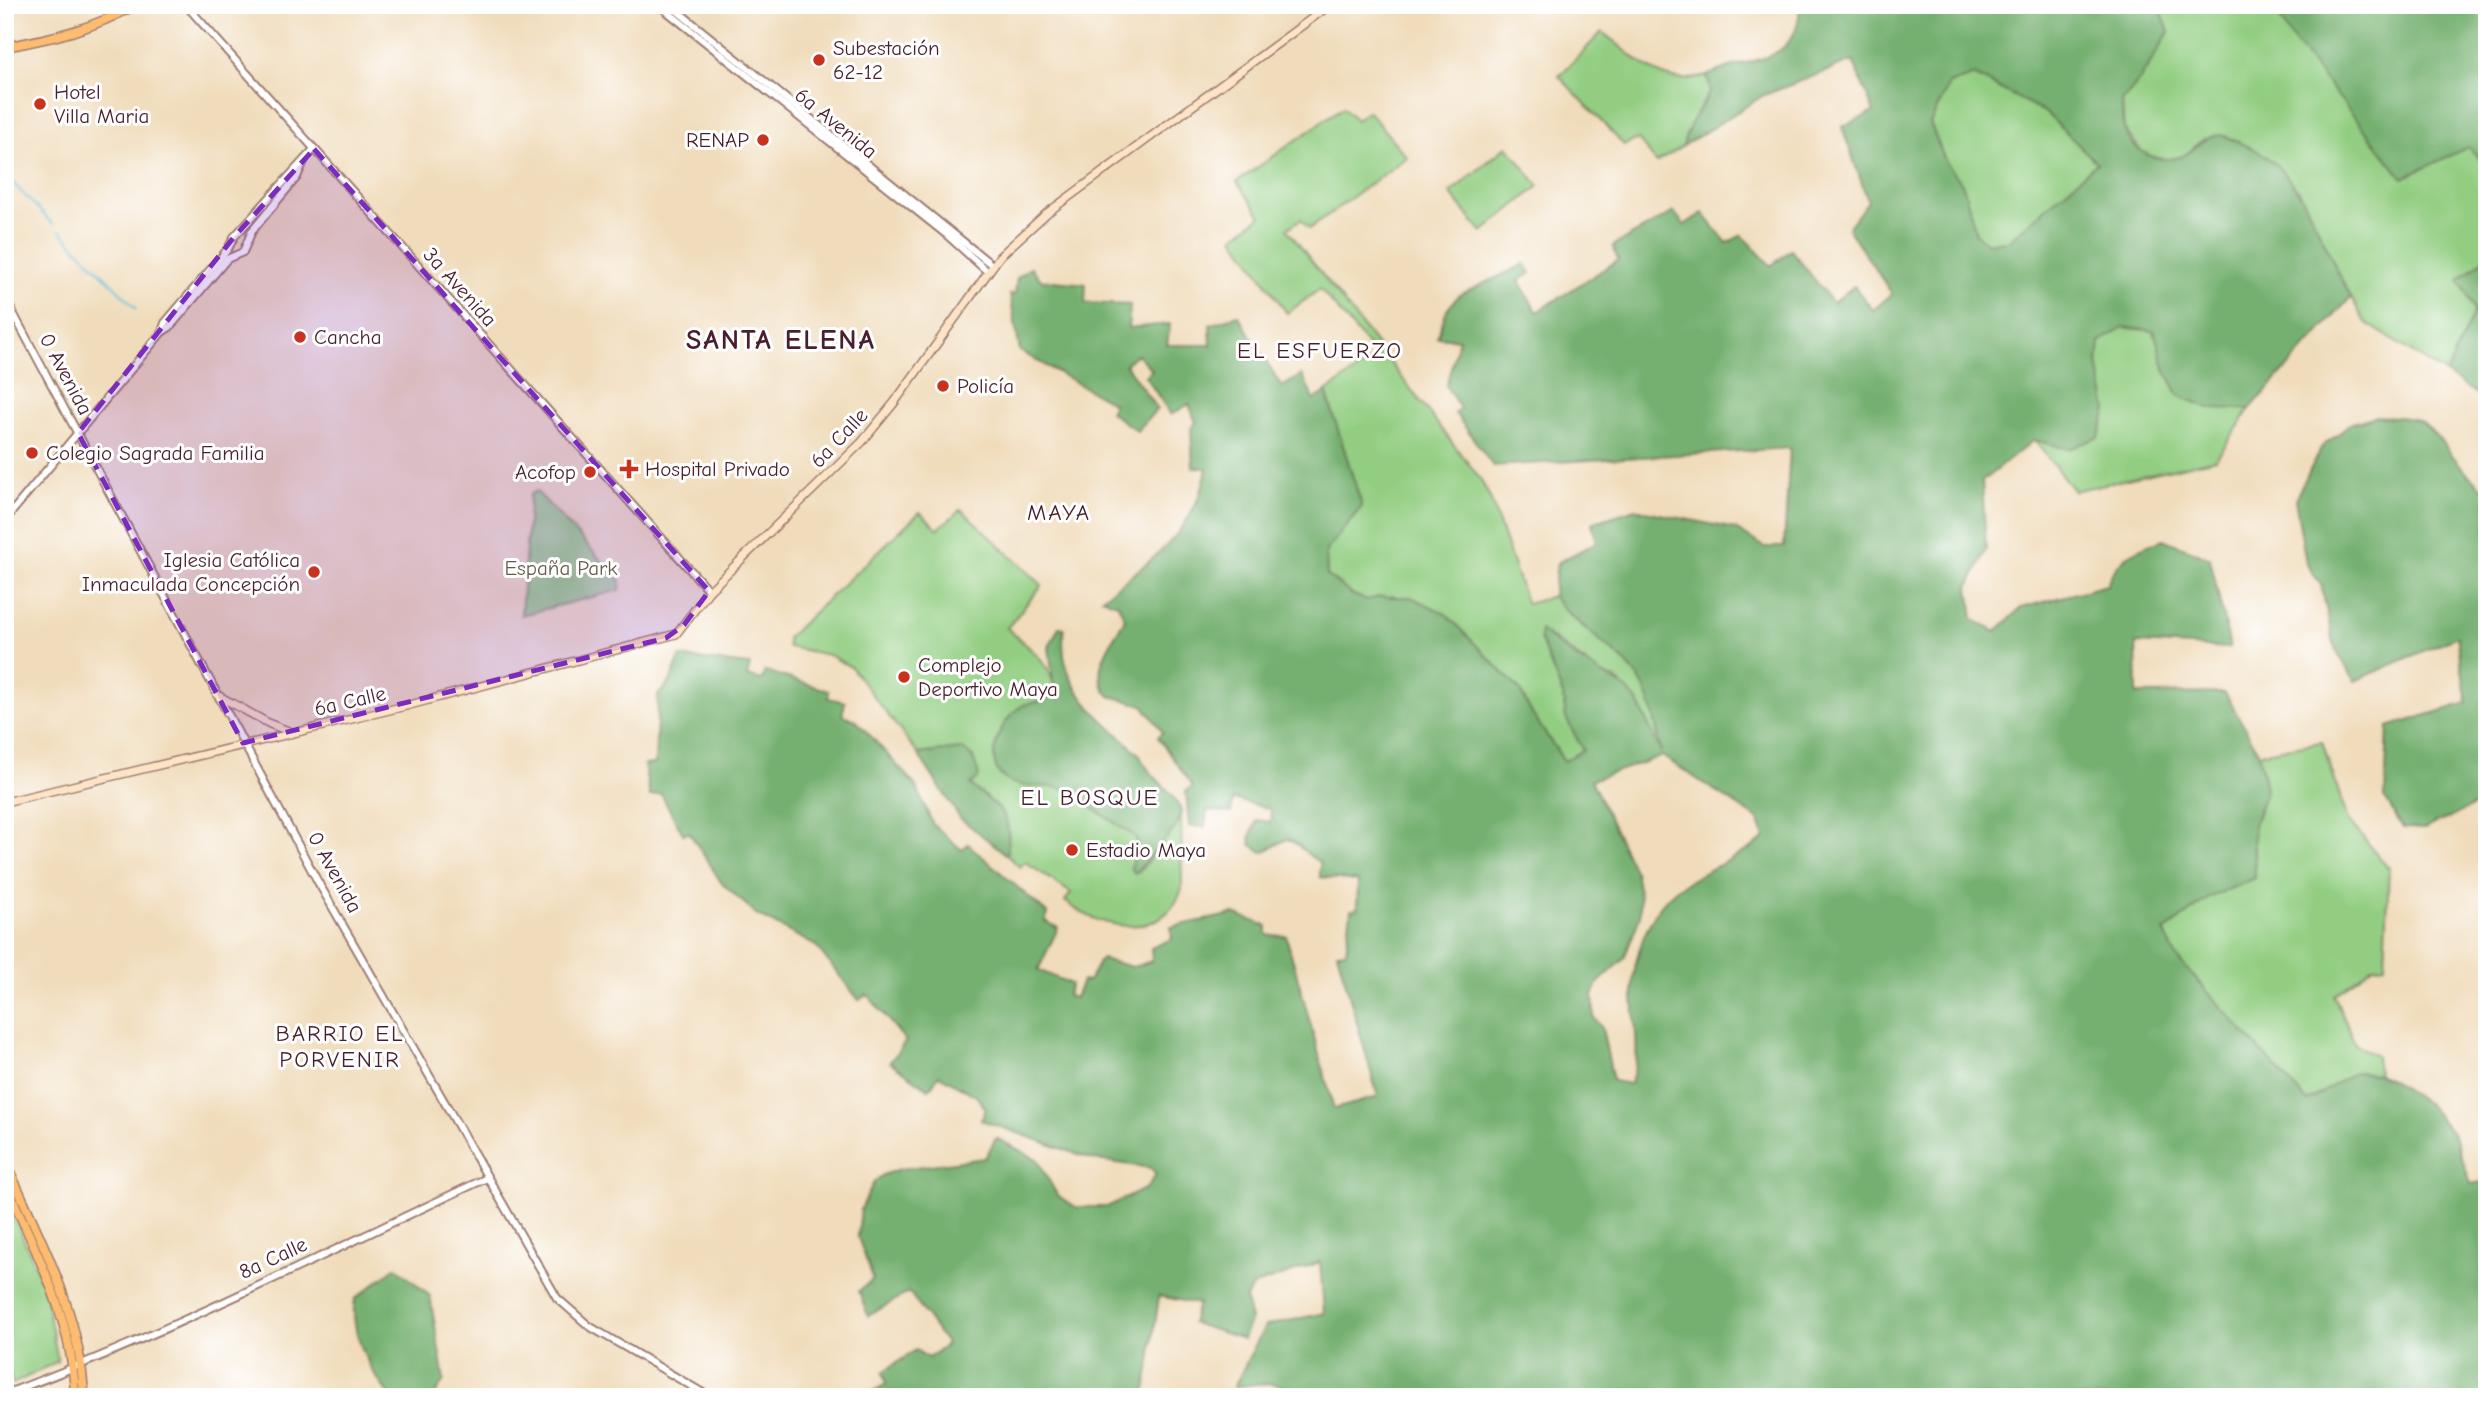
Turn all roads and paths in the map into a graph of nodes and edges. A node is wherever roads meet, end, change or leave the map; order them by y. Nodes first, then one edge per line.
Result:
1 (135, 5) edge
2 (186, 5) edge
3 (659, 5) edge
4 (670, 5) edge
5 (1329, 5) edge
6 (5, 47) edge
7 (314, 149) junction
8 (304, 161) junction
9 (990, 269) junction
10 (5, 298) edge
11 (162, 332) junction
12 (78, 433) junction
13 (5, 520) edge
14 (709, 591) junction
15 (217, 695) junction
16 (292, 732) junction
17 (243, 743) junction
18 (5, 802) edge
19 (5, 1161) edge
20 (487, 1178) junction
21 (5, 1182) edge
22 (83, 1364) junction
23 (74, 1369) junction
24 (5, 1394) edge
25 (75, 1397) edge
26 (84, 1397) edge
27 (709, 1397) edge

1 - 6 main road
2 - 7 street, 3a Avenida
3 - 9 street, 6a Avenida
4 - 9 street, 6a Avenida
5 - 9 main road, 6a Calle
7 - 8 street
7 - 14 street, 3a Avenida
8 - 11 street
8 - 11 street
9 - 14 main road, 6a Calle
10 - 12 street, 0 Avenida
11 - 12 street
12 - 13 street
12 - 15 street, 0 Avenida
14 - 16 main road, 6a Calle
15 - 16 main road
15 - 17 street, 0 Avenida
16 - 17 main road, 6a Calle
17 - 18 main road, 6a Calle
17 - 20 street, 0 Avenida
19 - 22 main road
20 - 22 street, 8a Calle
20 - 27 street, 0 Avenida
21 - 23 main road
22 - 23 street, 8a Calle
22 - 26 main road
23 - 24 street, 8a Calle
23 - 25 main road

